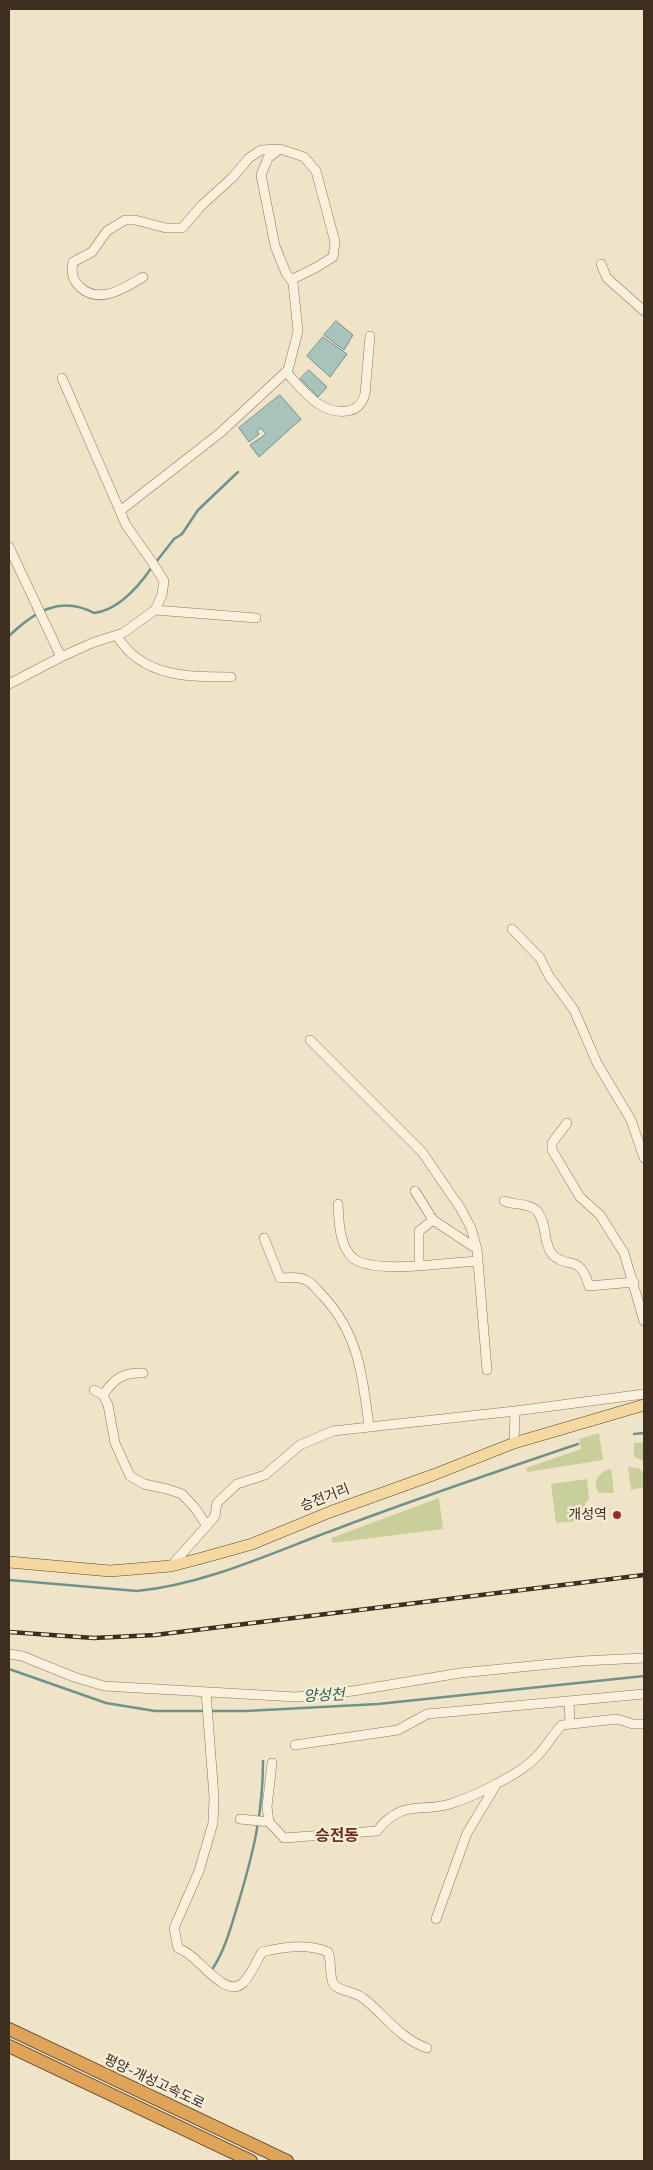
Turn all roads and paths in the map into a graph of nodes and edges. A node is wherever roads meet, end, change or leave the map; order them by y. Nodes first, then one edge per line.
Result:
1 (280, 149) junction
2 (601, 264) dead end
3 (143, 277) dead end
4 (291, 280) junction
5 (644, 311) edge
6 (370, 336) dead end
7 (286, 372) junction
8 (62, 378) dead end
9 (120, 511) junction
10 (9, 547) edge
11 (155, 610) junction
12 (256, 618) dead end
13 (117, 636) junction
14 (61, 657) junction
15 (231, 678) dead end
16 (9, 684) edge
17 (512, 929) dead end
18 (310, 1040) dead end
19 (567, 1123) dead end
20 (644, 1158) edge
21 (415, 1191) dead end
22 (504, 1201) dead end
23 (338, 1204) dead end
24 (432, 1220) junction
25 (264, 1238) dead end
26 (477, 1249) junction
27 (478, 1261) junction
28 (419, 1265) junction
29 (634, 1282) junction
30 (644, 1321) edge
31 (487, 1370) dead end
32 (143, 1373) dead end
33 (94, 1390) dead end
34 (644, 1394) edge
35 (103, 1395) junction
36 (644, 1405) edge
37 (515, 1412) junction
38 (370, 1427) junction
39 (514, 1443) junction
40 (207, 1526) junction
41 (9, 1562) edge
42 (171, 1566) junction
43 (9, 1654) edge
44 (644, 1658) edge
45 (206, 1692) junction
46 (644, 1694) edge
47 (570, 1701) junction
48 (570, 1723) junction
49 (644, 1724) edge
50 (295, 1745) dead end
51 (272, 1763) dead end
52 (496, 1785) junction
53 (240, 1819) dead end
54 (267, 1822) junction
55 (436, 1919) dead end
56 (9, 2029) edge
57 (9, 2046) edge
58 (427, 2048) dead end
59 (251, 2161) edge
60 (287, 2161) edge

1 - 3 street
1 - 4 street
1 - 4 street
2 - 5 street
4 - 7 street
6 - 7 street
7 - 9 street
8 - 9 street
9 - 11 street
10 - 14 street
11 - 12 street
11 - 13 street
13 - 14 street
13 - 15 street
14 - 16 street
17 - 20 street
18 - 26 street
19 - 29 street
21 - 24 street
22 - 29 street
23 - 28 street
24 - 26 street
24 - 28 street
25 - 38 street
26 - 27 street
27 - 28 street
27 - 31 street
29 - 30 street
32 - 35 street
33 - 35 street
34 - 37 street
35 - 40 street
36 - 39 main road, 승전거리
37 - 38 street
37 - 39 street
38 - 40 street
39 - 42 main road, 승전거리
40 - 42 street
41 - 42 main road, 승전거리
43 - 45 street
44 - 45 street
45 - 58 street
46 - 47 street
47 - 48 street
47 - 50 street
48 - 49 street
48 - 52 street
51 - 54 street
52 - 54 street
52 - 55 street
53 - 54 street
56 - 60 highway, 평양-개성고속도로
57 - 59 highway

